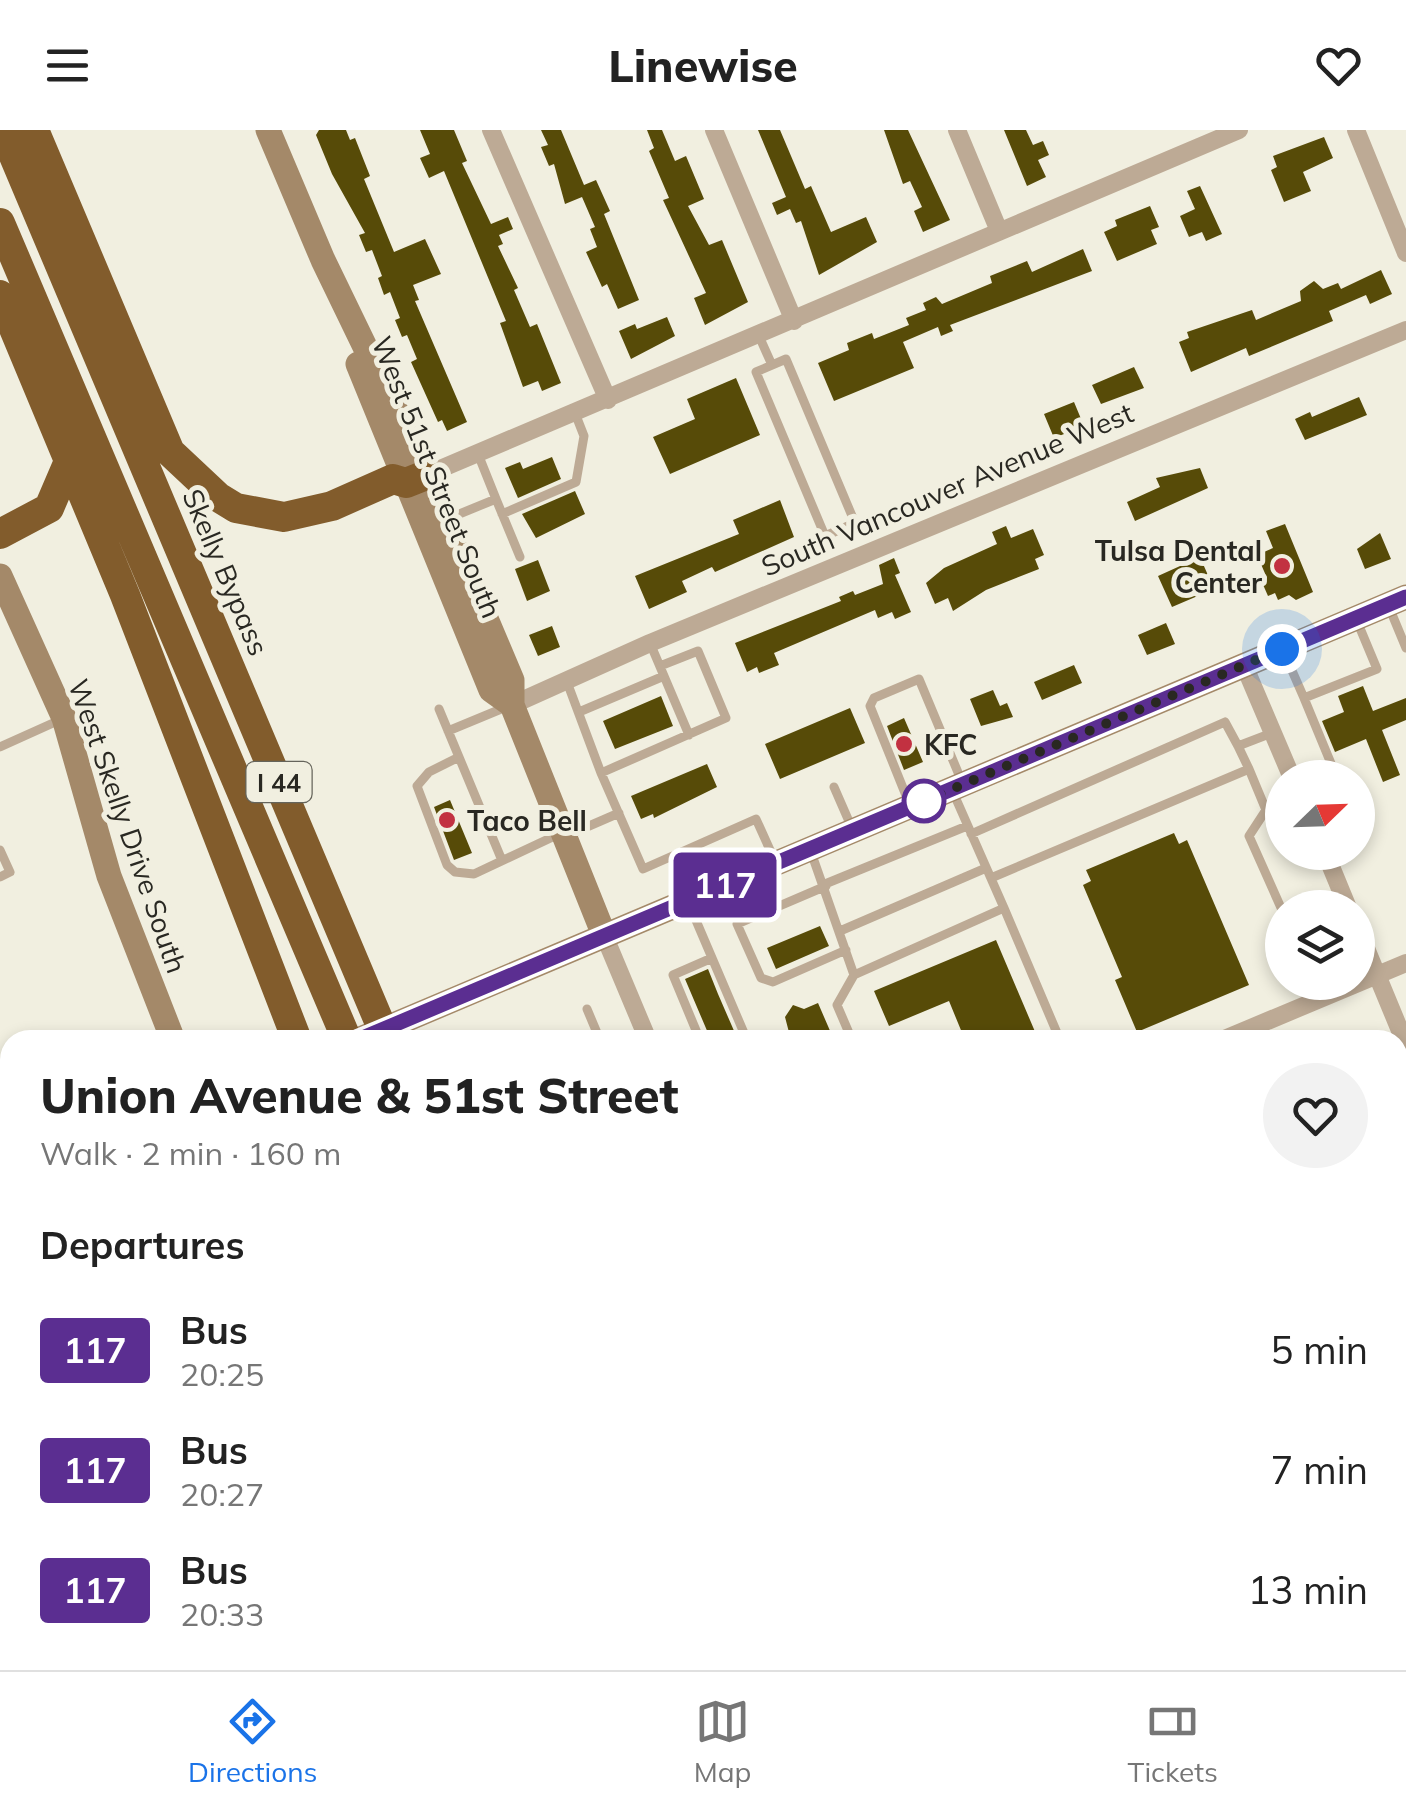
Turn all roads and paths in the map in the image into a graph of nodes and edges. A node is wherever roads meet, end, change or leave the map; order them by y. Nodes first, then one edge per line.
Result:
1 (4, 130) edge
2 (34, 130) edge
3 (268, 130) edge
4 (491, 130) edge
5 (714, 130) edge
6 (957, 130) edge
7 (1240, 130) edge
8 (1356, 130) edge
9 (1206, 136) edge
10 (0, 223) edge
11 (998, 231) junction
12 (1406, 253) edge
13 (0, 295) edge
14 (794, 321) junction
15 (1406, 330) edge
16 (759, 336) junction
17 (772, 365) junction
18 (608, 400) junction
19 (575, 414) junction
20 (478, 454) junction
21 (70, 459) junction
22 (416, 479) junction
23 (496, 499) junction
24 (502, 514) junction
25 (444, 520) junction
26 (0, 534) edge
27 (520, 557) dead end
28 (0, 576) edge
29 (1397, 601) edge
30 (1356, 618) junction
31 (650, 643) junction
32 (1406, 648) edge
33 (1282, 649) junction
34 (1244, 665) junction
35 (662, 671) junction
36 (566, 680) junction
37 (1304, 698) junction
38 (512, 705) junction
39 (439, 709) dead end
40 (579, 712) junction
41 (64, 718) junction
42 (448, 731) junction
43 (1273, 733) junction
44 (689, 735) junction
45 (1238, 746) junction
46 (0, 747) edge
47 (459, 758) junction
48 (1284, 760) edge
49 (1330, 760) edge
50 (1249, 769) junction
51 (601, 773) junction
52 (834, 787) dead end
53 (957, 787) junction
54 (911, 806) junction
55 (619, 813) junction
56 (969, 830) junction
57 (853, 831) junction
58 (564, 834) junction
59 (810, 849) junction
60 (0, 850) edge
61 (501, 858) junction
62 (776, 863) junction
63 (989, 873) junction
64 (0, 877) edge
65 (826, 885) junction
66 (1273, 890) edge
67 (688, 900) junction
68 (1004, 908) junction
69 (840, 931) junction
70 (604, 935) junction
71 (846, 950) junction
72 (712, 958) junction
73 (1406, 964) edge
74 (1375, 970) edge
75 (854, 975) junction
76 (1377, 975) junction
77 (587, 1009) dead end
78 (1401, 1020) edge
79 (169, 1030) edge
80 (292, 1030) edge
81 (344, 1030) edge
82 (381, 1030) edge
83 (383, 1030) edge
84 (596, 1030) edge
85 (644, 1030) edge
86 (696, 1030) edge
87 (743, 1030) edge
88 (848, 1030) edge
89 (1056, 1030) edge
90 (1246, 1030) edge

1 - 83 highway, Skelly Bypass / I 44
2 - 22 highway
3 - 22 street, West 51st Street South
4 - 18 street
5 - 14 street
6 - 11 street
7 - 9 street
8 - 12 street
9 - 11 street
10 - 81 highway, I 44
11 - 14 street
13 - 21 highway
14 - 16 street
15 - 31 street, South Vancouver Avenue West
16 - 17 lane
16 - 18 street
17 - 17 lane
18 - 19 street
19 - 20 street
19 - 24 lane
20 - 22 street
20 - 23 lane
21 - 26 highway
21 - 80 highway
22 - 25 street, West 51st Street South
22 - 38 street, West 51st Street South
23 - 24 lane
23 - 25 lane
24 - 27 lane
25 - 38 street, West 51st Street South
28 - 41 street, West Skelly Drive South
29 - 30 street
29 - 32 lane
30 - 33 street
30 - 37 lane
31 - 35 lane
31 - 36 street, South Vancouver Avenue West
33 - 34 street
33 - 37 lane
34 - 43 street
34 - 53 street
35 - 40 lane
35 - 44 lane
35 - 44 lane
36 - 38 street, South Vancouver Avenue West
36 - 40 lane
37 - 49 lane
38 - 42 lane
38 - 58 street, West 51st Street South
39 - 42 lane
40 - 51 lane
41 - 46 lane
41 - 79 street, West Skelly Drive South
42 - 47 lane
43 - 45 lane
43 - 48 street
44 - 51 lane
45 - 50 lane
45 - 56 lane
47 - 61 lane
47 - 61 lane
50 - 63 lane
50 - 66 lane
51 - 55 lane
52 - 57 lane
53 - 54 street
53 - 54 lane
53 - 56 lane
54 - 57 street
55 - 58 lane
55 - 62 lane
56 - 63 lane
56 - 65 lane
57 - 59 street
58 - 61 lane
58 - 70 street, West 51st Street South
59 - 62 street
59 - 65 lane
60 - 64 lane
62 - 67 street
63 - 68 lane
63 - 69 lane
65 - 69 lane
65 - 71 lane
67 - 70 street
67 - 72 lane
68 - 75 lane
68 - 89 lane
69 - 71 lane
70 - 82 street
70 - 85 street, West 51st Street South
71 - 75 lane
72 - 86 lane
72 - 87 lane
73 - 76 street
74 - 76 street
75 - 88 lane
76 - 78 street
76 - 90 street
77 - 84 lane

